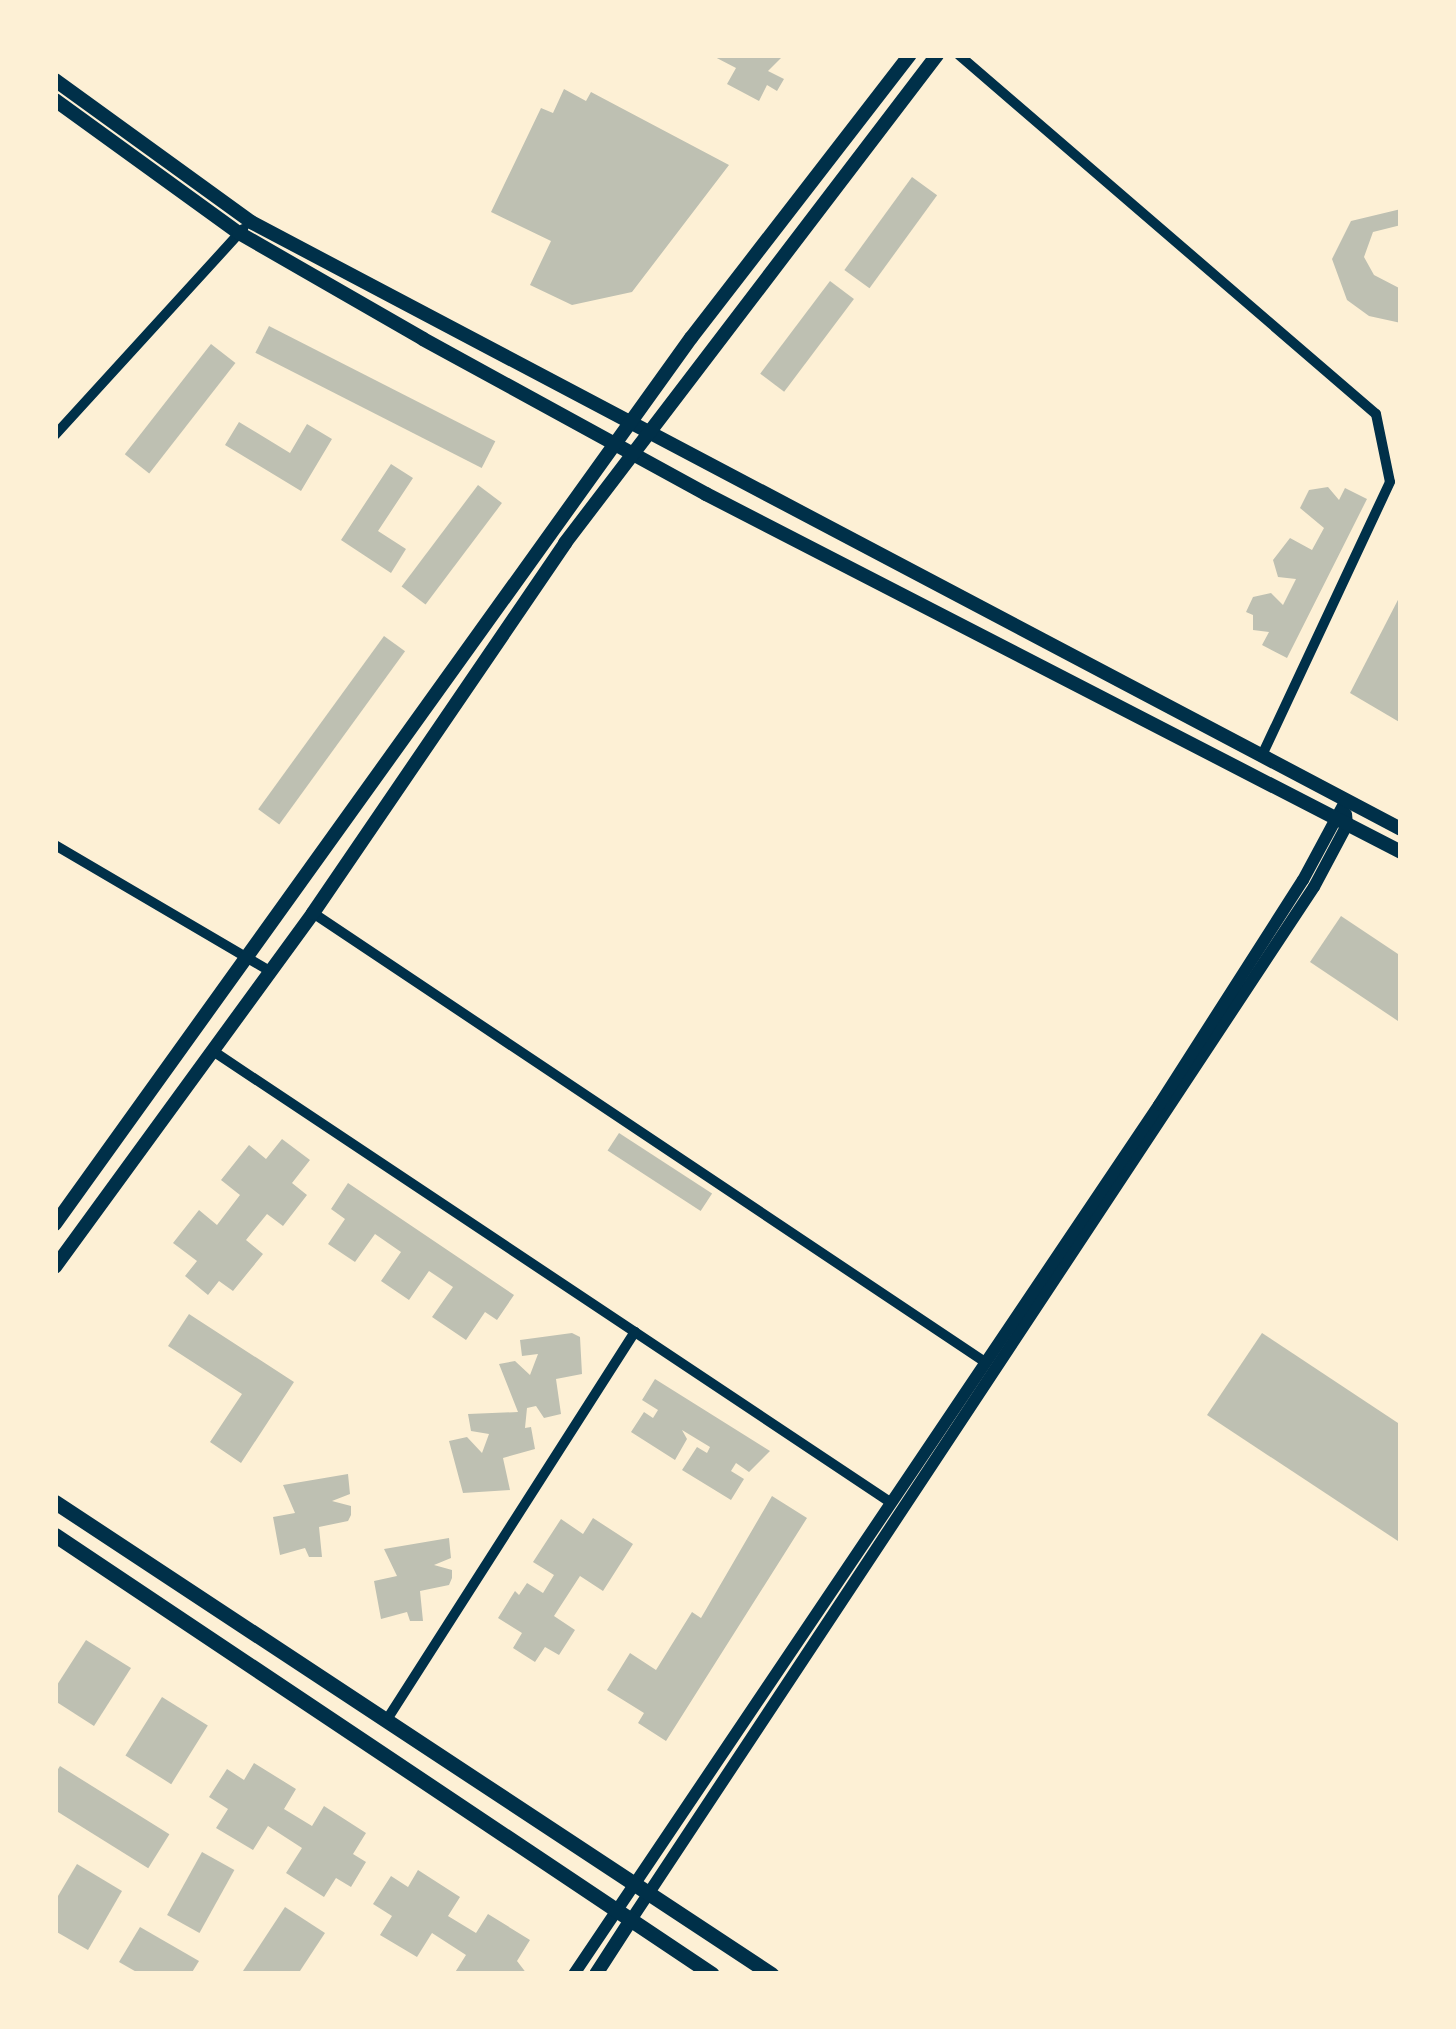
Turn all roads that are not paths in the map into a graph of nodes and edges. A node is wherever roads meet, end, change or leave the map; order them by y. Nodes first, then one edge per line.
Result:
1 (910, 55) edge
2 (937, 55) edge
3 (959, 55) edge
4 (55, 80) edge
5 (55, 100) edge
6 (250, 222) junction
7 (239, 233) junction
8 (628, 424) junction
9 (647, 434) junction
10 (55, 435) edge
11 (614, 443) junction
12 (631, 452) junction
13 (1262, 755) junction
14 (1345, 802) junction
15 (1341, 822) junction
16 (1401, 829) edge
17 (55, 845) edge
18 (1401, 852) edge
19 (314, 913) junction
20 (246, 956) junction
21 (270, 971) junction
22 (213, 1051) junction
23 (55, 1224) edge
24 (55, 1267) edge
25 (635, 1332) junction
26 (986, 1362) junction
27 (55, 1502) edge
28 (890, 1502) junction
29 (55, 1536) edge
30 (386, 1722) junction
31 (631, 1885) junction
32 (647, 1896) junction
33 (614, 1909) junction
34 (631, 1920) junction
35 (574, 1974) edge
36 (596, 1974) edge
37 (712, 1974) edge
38 (772, 1974) edge

1 - 8 main road
2 - 9 main road
3 - 13 street
4 - 6 main road
5 - 7 main road
6 - 7 street
6 - 8 main road
7 - 10 street
7 - 11 main road
8 - 9 main road
8 - 11 main road
9 - 12 main road
9 - 13 main road
11 - 12 main road
11 - 20 main road
12 - 15 main road
12 - 19 main road
13 - 14 main road
14 - 15 street
14 - 16 main road
15 - 18 main road
15 - 26 street
15 - 32 street
17 - 20 street
19 - 21 main road
19 - 26 street
20 - 21 street
20 - 23 main road
21 - 22 main road
22 - 24 main road
22 - 25 street
25 - 28 street
25 - 30 street
26 - 28 street
27 - 30 main road
28 - 31 street
29 - 33 main road
30 - 31 main road
31 - 32 main road
31 - 33 street
32 - 34 street
32 - 38 main road
33 - 34 main road
33 - 35 street
34 - 36 main road
34 - 37 main road

